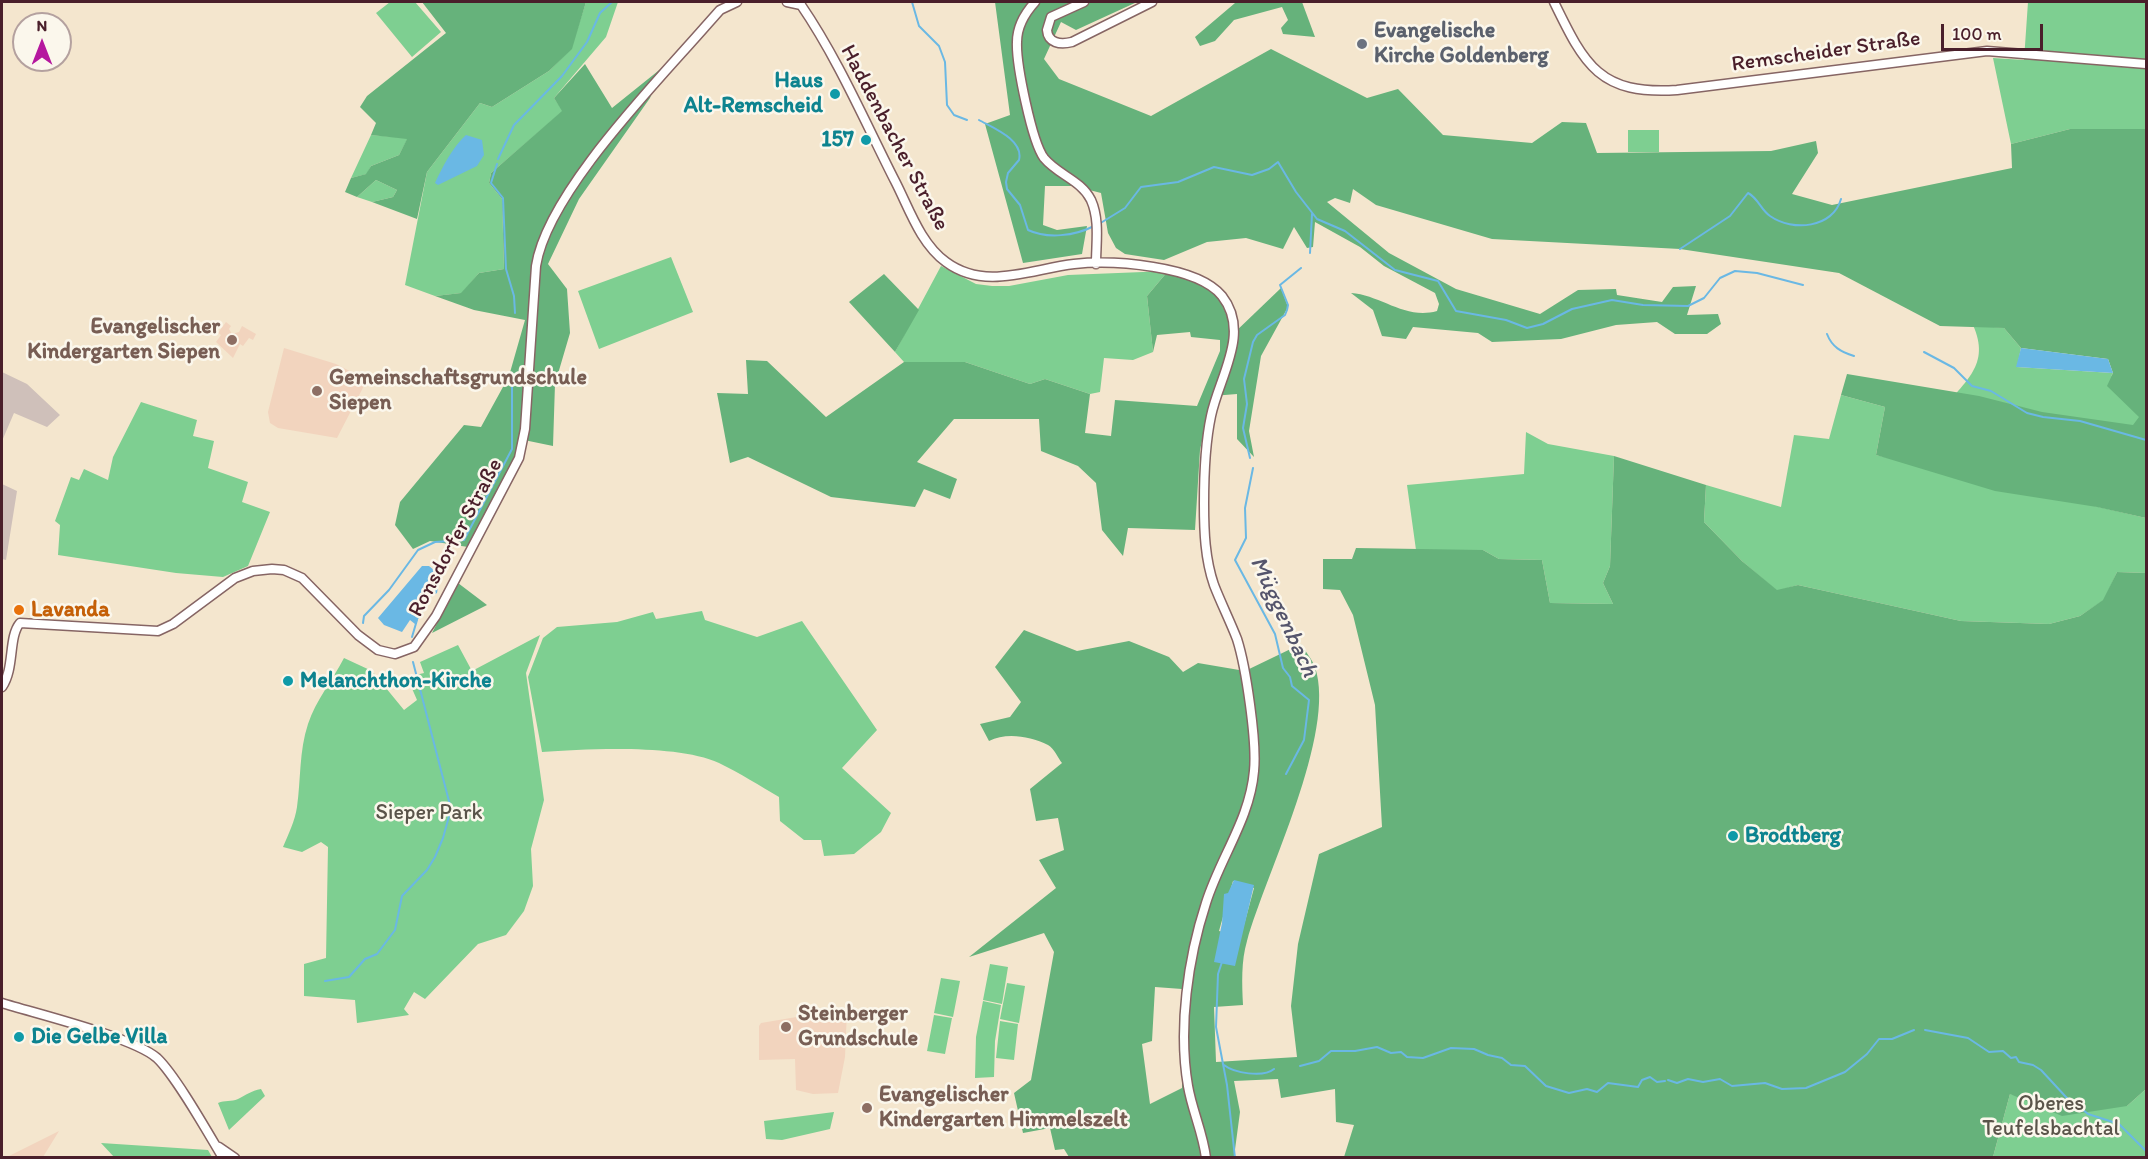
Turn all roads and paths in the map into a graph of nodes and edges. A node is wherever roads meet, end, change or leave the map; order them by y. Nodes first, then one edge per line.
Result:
1 (737, 2) edge
2 (787, 2) edge
3 (1021, 2) edge
4 (1035, 2) edge
5 (1084, 2) edge
6 (1152, 2) edge
7 (1554, 2) edge
8 (802, 3) edge
9 (1027, 10) junction
10 (2146, 64) edge
11 (1096, 264) junction
12 (2, 687) edge
13 (2, 1003) edge
14 (212, 1141) junction
15 (223, 1158) edge
16 (235, 1158) edge
17 (1206, 1158) edge

1 - 12 main road, Ronsdorfer Straße
2 - 8 main road
3 - 9 main road
4 - 9 main road
5 - 6 main road
7 - 10 main road, Remscheider Straße
8 - 11 main road, Haddenbacher Straße
9 - 11 main road
11 - 17 main road, Haddenbacher Straße
13 - 14 main road
14 - 15 main road
14 - 16 main road

